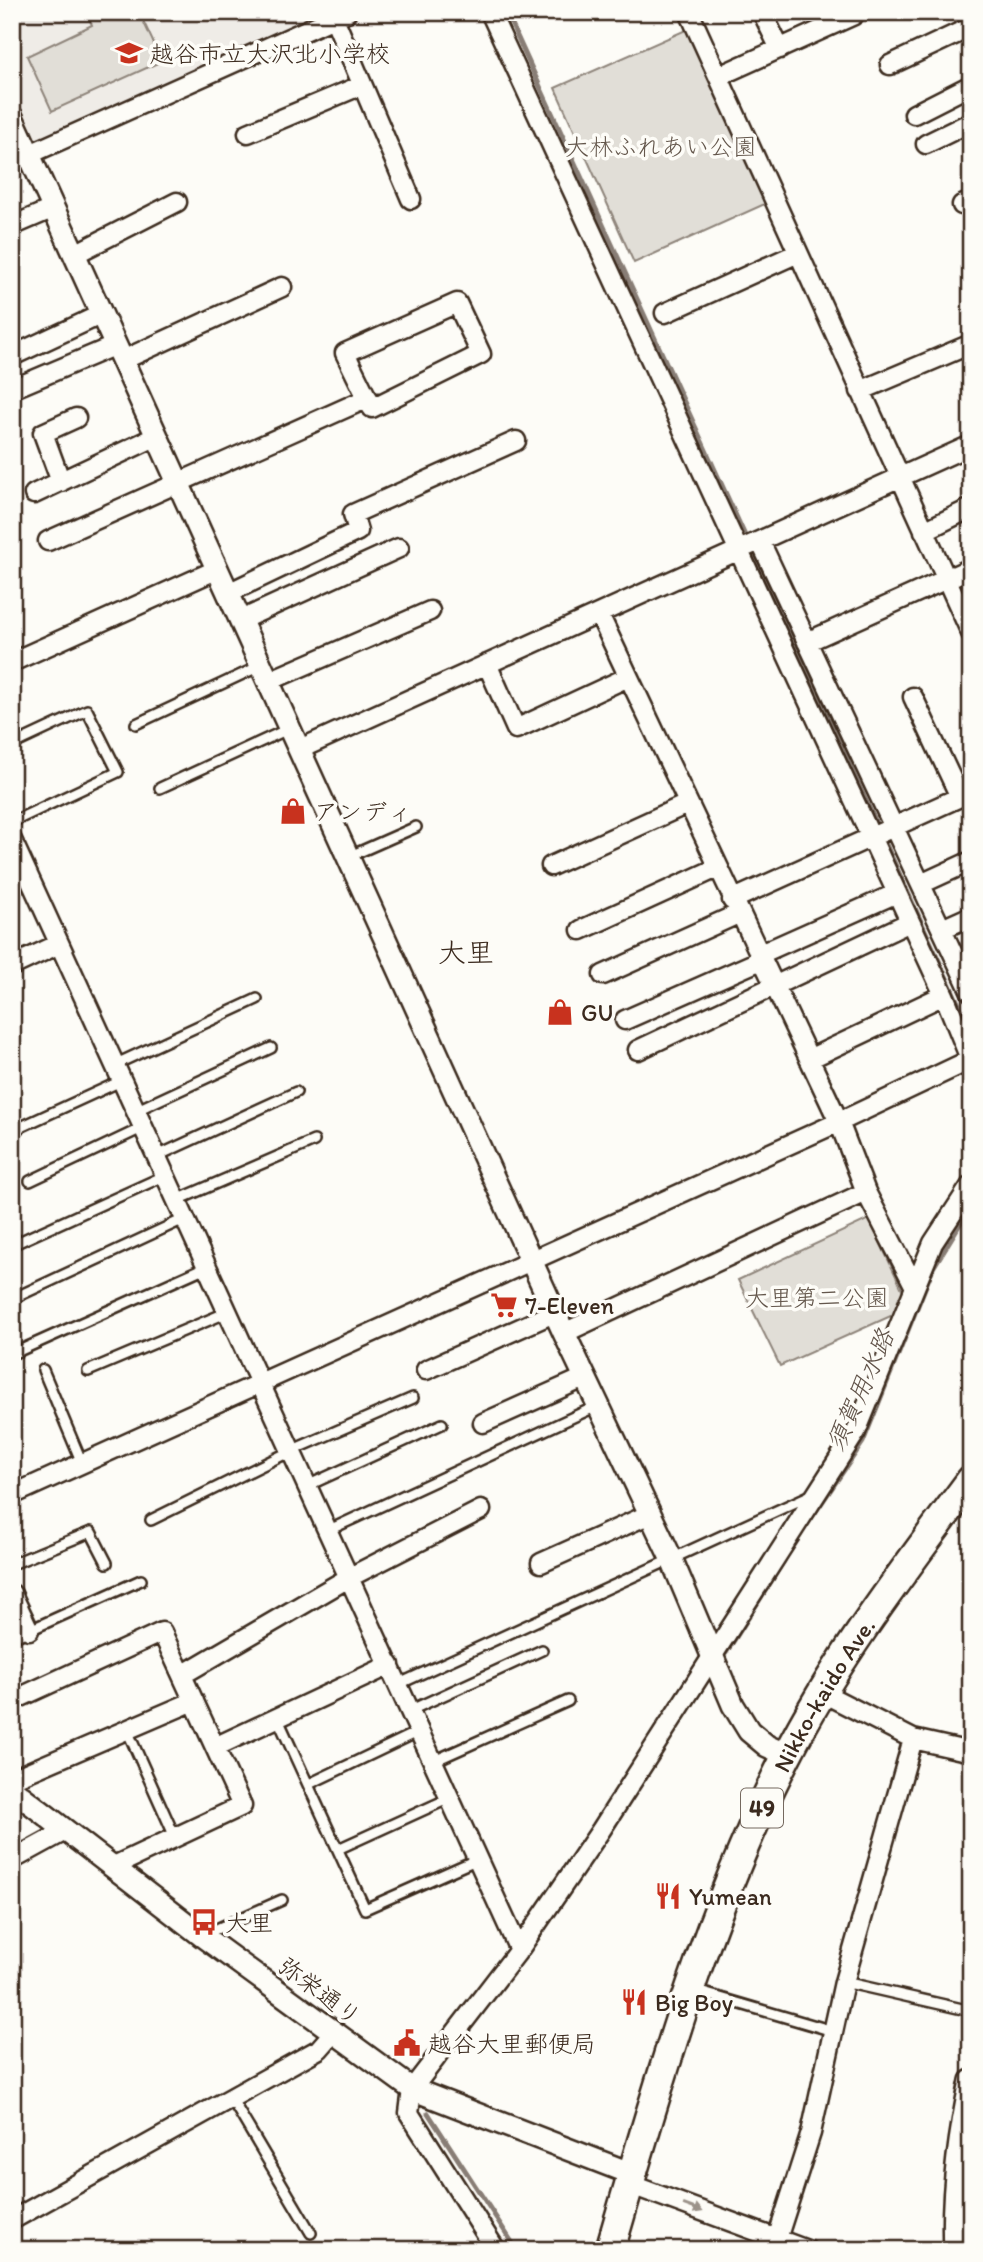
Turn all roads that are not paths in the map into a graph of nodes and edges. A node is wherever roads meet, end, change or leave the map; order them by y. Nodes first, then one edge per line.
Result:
1 (490, 12) edge
2 (689, 12) edge
3 (762, 12) edge
4 (853, 12) edge
5 (341, 15) edge
6 (971, 27) edge
7 (780, 49) junction
8 (890, 65) dead end
9 (719, 76) junction
10 (362, 85) junction
11 (971, 85) edge
12 (914, 114) dead end
13 (12, 117) edge
14 (971, 122) edge
15 (248, 133) dead end
16 (926, 144) dead end
17 (21, 158) edge
18 (411, 199) dead end
19 (177, 202) dead end
20 (54, 208) junction
21 (12, 226) edge
22 (798, 253) junction
23 (75, 254) junction
24 (282, 287) dead end
25 (665, 313) dead end
26 (102, 314) junction
27 (971, 344) edge
28 (120, 353) junction
29 (12, 356) edge
30 (12, 390) edge
31 (860, 391) junction
32 (368, 398) junction
33 (76, 418) dead end
34 (157, 436) junction
35 (516, 440) dead end
36 (971, 445) edge
37 (899, 478) junction
38 (61, 482) junction
39 (178, 482) junction
40 (34, 495) dead end
41 (971, 509) edge
42 (924, 531) junction
43 (48, 541) dead end
44 (760, 541) junction
45 (399, 548) dead end
46 (740, 549) junction
47 (971, 568) edge
48 (218, 569) junction
49 (947, 581) junction
50 (228, 593) junction
51 (430, 611) dead end
52 (599, 614) junction
53 (241, 620) junction
54 (971, 633) edge
55 (807, 642) junction
56 (12, 663) edge
57 (487, 664) junction
58 (265, 673) junction
59 (628, 677) junction
60 (913, 697) dead end
61 (136, 724) dead end
62 (290, 728) junction
63 (12, 745) edge
64 (299, 749) junction
65 (160, 788) dead end
66 (965, 794) edge
67 (687, 804) junction
68 (12, 822) edge
69 (416, 827) dead end
70 (894, 827) junction
71 (872, 838) junction
72 (12, 841) edge
73 (348, 857) junction
74 (971, 861) edge
75 (551, 866) dead end
76 (717, 868) junction
77 (920, 884) junction
78 (897, 893) junction
79 (735, 907) junction
80 (971, 916) edge
81 (910, 922) junction
82 (942, 929) junction
83 (581, 930) dead end
84 (59, 944) junction
85 (759, 957) junction
86 (12, 966) edge
87 (603, 975) dead end
88 (968, 980) edge
89 (773, 986) junction
90 (944, 995) junction
91 (257, 999) dead end
92 (625, 1020) dead end
93 (271, 1048) dead end
94 (638, 1050) dead end
95 (809, 1059) junction
96 (971, 1060) edge
97 (118, 1073) junction
98 (296, 1092) dead end
99 (139, 1120) junction
100 (839, 1122) junction
101 (12, 1131) edge
102 (314, 1141) dead end
103 (155, 1157) junction
104 (164, 1176) junction
105 (30, 1181) dead end
106 (971, 1185) edge
107 (866, 1192) junction
108 (176, 1201) junction
109 (184, 1219) junction
110 (12, 1245) edge
111 (532, 1260) junction
112 (206, 1267) junction
113 (914, 1285) junction
114 (12, 1299) edge
115 (228, 1312) junction
116 (556, 1312) junction
117 (564, 1333) junction
118 (12, 1354) edge
119 (43, 1370) dead end
120 (426, 1370) dead end
121 (88, 1371) dead end
122 (586, 1377) junction
123 (262, 1381) junction
124 (413, 1398) dead end
125 (599, 1405) junction
126 (483, 1423) dead end
127 (442, 1424) dead end
128 (293, 1450) junction
129 (82, 1463) junction
130 (971, 1480) edge
131 (309, 1485) junction
132 (14, 1491) edge
133 (819, 1492) junction
134 (481, 1510) dead end
135 (650, 1514) junction
136 (151, 1520) dead end
137 (329, 1530) junction
138 (671, 1558) junction
139 (107, 1563) dead end
140 (541, 1563) dead end
141 (12, 1564) edge
142 (350, 1577) junction
143 (141, 1580) dead end
144 (12, 1594) edge
145 (29, 1630) junction
146 (12, 1638) edge
147 (542, 1650) dead end
148 (712, 1656) junction
149 (390, 1665) junction
150 (182, 1675) junction
151 (399, 1684) junction
152 (823, 1693) junction
153 (12, 1701) edge
154 (194, 1701) junction
155 (568, 1701) dead end
156 (411, 1710) junction
157 (277, 1717) junction
158 (127, 1730) junction
159 (420, 1731) junction
160 (913, 1740) junction
161 (215, 1746) junction
162 (971, 1752) edge
163 (787, 1755) junction
164 (434, 1761) junction
165 (12, 1779) edge
166 (309, 1784) junction
167 (12, 1789) edge
168 (450, 1798) junction
169 (65, 1831) junction
170 (175, 1837) junction
171 (338, 1849) junction
172 (478, 1859) junction
173 (12, 1860) edge
174 (112, 1867) junction
175 (282, 1900) dead end
176 (201, 1935) junction
177 (519, 1950) junction
178 (844, 1982) junction
179 (689, 1988) junction
180 (971, 2011) edge
181 (833, 2031) junction
182 (332, 2033) junction
183 (971, 2081) edge
184 (412, 2089) junction
185 (231, 2098) junction
186 (631, 2179) junction
187 (12, 2220) edge
188 (311, 2233) dead end
189 (779, 2243) edge
190 (496, 2250) edge
191 (610, 2250) edge
192 (807, 2250) edge
193 (954, 2250) edge

1 - 46 street
2 - 9 street
3 - 7 street
4 - 7 street
5 - 10 street
5 - 17 street
6 - 8 street
7 - 9 street
9 - 22 street
10 - 15 street
10 - 18 street
11 - 12 street
13 - 17 street
14 - 16 street
17 - 20 street
19 - 23 street
20 - 21 street
20 - 23 street
22 - 25 street
22 - 31 street
23 - 26 street
24 - 28 street
26 - 28 street
26 - 29 street
27 - 31 street
28 - 30 street
28 - 34 street
31 - 37 street
32 - 32 street
32 - 39 street
33 - 38 street
34 - 38 street
34 - 39 street
35 - 50 street
36 - 37 street
37 - 42 street
37 - 44 street
38 - 40 street
39 - 43 street
39 - 48 street
41 - 42 street
42 - 49 street
44 - 46 street
44 - 55 street
45 - 53 street
46 - 52 street
46 - 71 street
47 - 49 street
48 - 50 street
48 - 56 street
49 - 54 street
49 - 55 street
50 - 53 street
51 - 58 street
52 - 57 street
52 - 59 street
53 - 58 street
55 - 70 street
57 - 59 street
57 - 64 street
58 - 61 lane
58 - 62 street
59 - 67 street
60 - 66 street
62 - 64 street
62 - 65 lane
63 - 68 lane
64 - 73 street
66 - 70 street
67 - 75 street
67 - 76 street
69 - 73 lane
70 - 71 street
70 - 77 street
71 - 78 street
71 - 79 street
72 - 84 street
73 - 111 street
74 - 77 street
76 - 79 street
76 - 83 street
77 - 82 street
78 - 81 street
78 - 85 street
79 - 85 street
79 - 87 street
80 - 82 street
81 - 89 street
81 - 90 street
82 - 88 street
84 - 86 street
84 - 97 street
85 - 89 street
85 - 92 street
89 - 94 street
89 - 95 street
90 - 95 street
90 - 96 street
91 - 97 lane
93 - 99 lane
95 - 100 street
96 - 100 street
97 - 99 street
97 - 101 lane
98 - 103 lane
99 - 103 street
99 - 105 lane
100 - 107 street
100 - 111 street
102 - 108 lane
103 - 104 street
104 - 108 street
104 - 110 lane
106 - 113 street
107 - 113 street
107 - 117 street
108 - 109 street
109 - 112 street
109 - 114 lane
111 - 116 street
111 - 123 street
112 - 115 street
112 - 118 lane
113 - 133 street
115 - 121 lane
115 - 123 street
116 - 117 street
116 - 120 street
117 - 122 street
119 - 129 lane
122 - 125 street
122 - 126 street
123 - 128 street
123 - 129 street
124 - 128 lane
125 - 135 street
125 - 137 lane
127 - 131 lane
128 - 131 street
128 - 136 lane
129 - 132 street
130 - 152 main road, Nikko-kaido Ave. / 49
131 - 137 street
133 - 138 lane
133 - 148 street
134 - 142 street
135 - 138 street
135 - 140 street
137 - 142 street
138 - 148 street
138 - 151 lane
139 - 141 lane
142 - 149 street
142 - 150 street
143 - 145 lane
144 - 145 street
145 - 146 lane
147 - 156 lane
148 - 163 street
148 - 177 street
149 - 151 street
149 - 157 street
150 - 153 street
150 - 154 street
151 - 156 street
152 - 160 street
152 - 163 main road, Nikko-kaido Ave. / 49
154 - 158 street
154 - 161 street
155 - 164 lane
156 - 159 street
157 - 161 street
157 - 166 lane
158 - 165 street
158 - 170 lane
159 - 164 street
159 - 166 lane
160 - 162 street
160 - 178 street
161 - 170 street
163 - 179 main road, Nikko-kaido Ave. / 49
164 - 168 street
166 - 171 lane
167 - 169 street, 弥栄通り
168 - 171 lane
168 - 172 street
169 - 173 street
169 - 174 street, 弥栄通り
170 - 174 street
171 - 172 lane
172 - 177 street
174 - 176 street, 弥栄通り
175 - 176 lane
176 - 182 street, 弥栄通り
177 - 184 street
178 - 180 lane
178 - 181 street
179 - 181 lane
179 - 186 main road, Nikko-kaido Ave. / 49
181 - 189 street
182 - 184 street, 弥栄通り
182 - 185 street
183 - 193 street
184 - 186 street, 弥栄通り
184 - 190 street
185 - 187 street
185 - 188 lane
186 -> 189 street
186 - 191 main road, Nikko-kaido Ave. / 49
189 - 192 street

